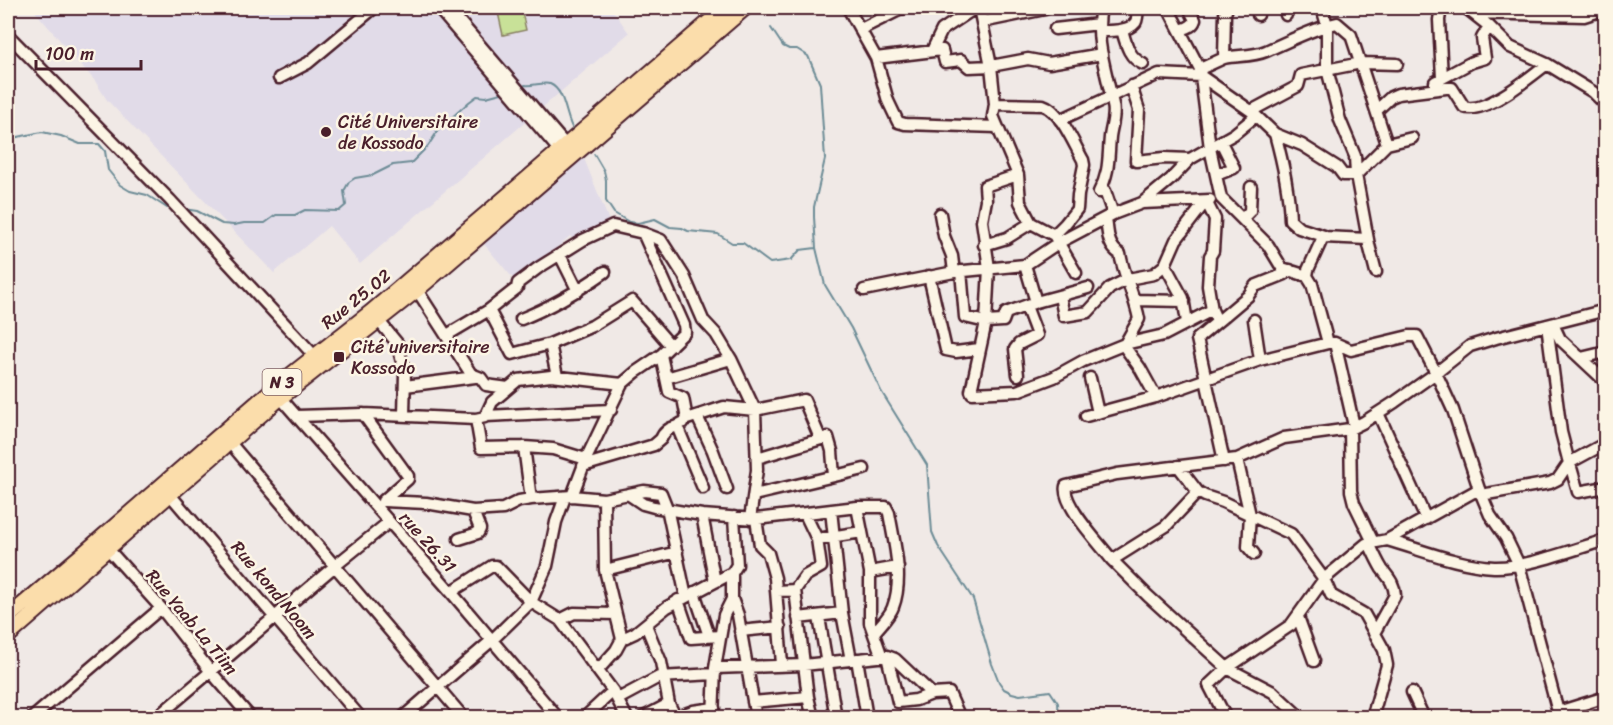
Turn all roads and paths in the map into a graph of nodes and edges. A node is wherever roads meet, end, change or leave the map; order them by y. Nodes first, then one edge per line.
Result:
1 (374, 8) edge
2 (438, 8) edge
3 (448, 8) edge
4 (724, 8) edge
5 (746, 8) edge
6 (848, 8) edge
7 (903, 8) edge
8 (977, 8) edge
9 (1101, 8) edge
10 (1138, 8) edge
11 (1168, 8) edge
12 (1189, 8) edge
13 (1227, 8) edge
14 (1322, 8) edge
15 (1441, 8) edge
16 (1045, 9) dead end
17 (1605, 9) edge
18 (1470, 10) edge
19 (982, 22) junction
20 (1327, 25) junction
21 (1490, 26) junction
22 (1099, 27) junction
23 (861, 29) junction
24 (1055, 29) dead end
25 (1122, 30) junction
26 (1180, 30) junction
27 (8, 35) edge
28 (932, 51) junction
29 (1102, 54) junction
30 (876, 58) junction
31 (1224, 58) junction
32 (1361, 63) junction
33 (1143, 64) dead end
34 (1397, 64) dead end
35 (1547, 64) junction
36 (991, 66) junction
37 (1327, 69) junction
38 (1200, 72) junction
39 (279, 78) dead end
40 (1442, 78) junction
41 (1131, 86) junction
42 (1435, 89) junction
43 (1111, 95) junction
44 (995, 104) junction
45 (1605, 105) edge
46 (1377, 110) junction
47 (1254, 114) junction
48 (1060, 120) junction
49 (997, 127) junction
50 (1275, 134) junction
51 (1412, 138) dead end
52 (1221, 142) junction
53 (1387, 144) junction
54 (1210, 148) junction
55 (566, 152) junction
56 (1190, 159) junction
57 (1018, 175) junction
58 (1216, 175) junction
59 (1356, 175) junction
60 (1251, 187) dead end
61 (1099, 192) junction
62 (1077, 195) junction
63 (1221, 198) junction
64 (1206, 201) junction
65 (1142, 203) junction
66 (940, 214) dead end
67 (1110, 216) junction
68 (1242, 219) junction
69 (1031, 223) junction
70 (643, 232) junction
71 (1324, 236) junction
72 (1056, 239) junction
73 (1368, 239) junction
74 (984, 245) junction
75 (560, 255) junction
76 (1024, 265) junction
77 (1165, 265) junction
78 (989, 268) junction
79 (1290, 270) junction
80 (958, 271) junction
81 (605, 272) dead end
82 (1376, 272) dead end
83 (1076, 273) dead end
84 (684, 276) junction
85 (929, 276) junction
86 (1307, 276) junction
87 (1128, 279) junction
88 (668, 288) junction
89 (1088, 288) dead end
90 (417, 290) junction
91 (864, 290) dead end
92 (578, 291) junction
93 (1060, 296) junction
94 (1134, 300) junction
95 (1184, 301) junction
96 (1031, 304) junction
97 (489, 310) junction
98 (1212, 310) junction
99 (1605, 310) edge
100 (521, 319) dead end
101 (378, 320) junction
102 (1254, 320) dead end
103 (1217, 321) junction
104 (986, 322) junction
105 (1186, 322) junction
106 (1550, 325) junction
107 (447, 335) junction
108 (1332, 343) junction
109 (550, 344) junction
110 (1124, 345) junction
111 (671, 346) junction
112 (979, 349) junction
113 (1605, 352) edge
114 (661, 355) junction
115 (1581, 358) junction
116 (731, 359) junction
117 (318, 360) junction
118 (1260, 360) junction
119 (1436, 373) junction
120 (1018, 375) dead end
121 (557, 376) junction
122 (475, 377) junction
123 (666, 378) junction
124 (1090, 378) dead end
125 (1205, 380) junction
126 (1605, 382) edge
127 (622, 384) junction
128 (405, 386) junction
129 (508, 388) junction
130 (277, 394) junction
131 (1156, 398) junction
132 (610, 410) junction
133 (755, 410) junction
134 (1098, 413) junction
135 (1378, 413) junction
136 (363, 414) junction
137 (404, 415) junction
138 (297, 416) junction
139 (1086, 416) dead end
140 (481, 417) junction
141 (692, 417) junction
142 (677, 426) junction
143 (1352, 427) junction
144 (225, 437) junction
145 (820, 438) junction
146 (1605, 442) edge
147 (524, 447) junction
148 (757, 458) junction
149 (1237, 459) junction
150 (1224, 461) junction
151 (585, 463) junction
152 (1570, 463) junction
153 (1178, 466) junction
154 (864, 469) dead end
155 (834, 476) junction
156 (1605, 487) edge
157 (703, 488) dead end
158 (727, 489) dead end
159 (166, 490) junction
160 (1198, 492) junction
161 (1480, 492) junction
162 (754, 495) junction
163 (568, 497) junction
164 (531, 499) junction
165 (604, 499) junction
166 (380, 504) junction
167 (857, 507) junction
168 (667, 508) junction
169 (831, 510) junction
170 (473, 511) junction
171 (805, 514) junction
172 (702, 515) junction
173 (1250, 515) junction
174 (734, 517) junction
175 (753, 519) junction
176 (1426, 519) junction
177 (389, 522) junction
178 (862, 532) junction
179 (834, 537) junction
180 (459, 539) dead end
181 (817, 539) junction
182 (1387, 540) junction
183 (1605, 540) edge
184 (1371, 543) junction
185 (108, 549) junction
186 (677, 552) junction
187 (1254, 554) dead end
188 (1112, 560) junction
189 (336, 565) junction
190 (1519, 565) junction
191 (898, 567) junction
192 (605, 570) junction
193 (870, 572) junction
194 (732, 573) junction
195 (1324, 579) junction
196 (715, 582) junction
197 (795, 590) junction
198 (777, 591) junction
199 (450, 592) junction
200 (686, 596) junction
201 (732, 599) junction
202 (531, 602) junction
203 (161, 608) junction
204 (842, 613) junction
205 (615, 615) junction
206 (8, 617) edge
207 (275, 617) junction
208 (819, 617) junction
209 (1298, 617) junction
210 (798, 618) junction
211 (560, 620) junction
212 (646, 625) junction
213 (780, 627) junction
214 (740, 631) junction
215 (874, 633) junction
216 (1374, 633) junction
217 (8, 636) edge
218 (715, 636) junction
219 (622, 639) junction
220 (491, 641) junction
221 (885, 657) junction
222 (854, 660) junction
223 (1314, 661) dead end
224 (827, 663) junction
225 (782, 664) junction
226 (804, 665) junction
227 (746, 666) junction
228 (1227, 668) junction
229 (598, 670) junction
230 (715, 671) junction
231 (211, 672) junction
232 (665, 676) junction
233 (437, 687) junction
234 (1412, 692) dead end
235 (932, 694) junction
236 (616, 695) junction
237 (808, 697) junction
238 (1605, 698) edge
239 (753, 702) junction
240 (669, 704) junction
241 (713, 713) edge
242 (694, 714) edge
243 (1558, 715) edge
244 (32, 717) edge
245 (156, 717) edge
246 (251, 717) edge
247 (361, 717) edge
248 (402, 717) edge
249 (464, 717) edge
250 (558, 717) edge
251 (584, 717) edge
252 (627, 717) edge
253 (642, 717) edge
254 (676, 717) edge
255 (756, 717) edge
256 (813, 717) edge
257 (836, 717) edge
258 (867, 717) edge
259 (960, 717) edge
260 (1226, 717) edge
261 (1302, 717) edge
262 (1372, 717) edge
263 (1424, 717) edge

1 - 39 street
2 - 55 street
3 - 55 street
4 - 55 main road, Rue 25.02 / N 3
5 - 55 main road, N 3
6 - 23 street
7 - 23 street
8 - 19 street
8 - 28 street
9 - 22 street
10 - 25 street
11 - 26 street
12 - 26 street
13 - 31 street
14 - 20 street
15 - 40 street
16 - 19 street
17 - 18 street
18 - 21 street
19 - 36 street
20 - 31 street
20 - 32 street
20 - 37 street
21 - 35 street
21 - 40 street
22 - 24 street
22 - 25 street
22 - 29 street
23 - 30 street
25 - 33 street
26 - 38 street
27 - 117 street
28 - 30 street
28 - 36 street
29 - 36 street
29 - 43 street
30 - 49 street
31 - 38 street
32 - 34 street
32 - 37 street
32 - 46 street
35 - 42 street
35 - 45 street
36 - 44 street
37 - 47 street
37 - 59 street
38 - 41 street
38 - 47 street
38 - 54 street
40 - 42 street
41 - 43 street
41 - 56 street
42 - 46 street
43 - 48 street
43 - 61 street
44 - 48 street
44 - 49 street
46 - 53 street
47 - 50 street
47 - 52 street
48 - 62 street
49 - 57 street
50 - 59 street
50 - 71 street
51 - 53 street
52 - 54 street
52 - 58 street
53 - 59 street
54 - 56 street
54 - 58 street
55 - 90 main road, N 3
55 - 117 main road, Rue 25.02 / N 3
56 - 65 street
57 - 69 street
57 - 74 street
58 - 63 street
59 - 73 street
60 - 68 street
61 - 62 street
61 - 67 street
62 - 72 street
63 - 64 street
63 - 68 street
64 - 65 street
64 - 77 street
64 - 98 street
65 - 67 street
66 - 80 street
67 - 72 street
67 - 87 street
68 - 79 street
69 - 72 street
69 - 74 street
70 - 75 street
70 - 84 street
70 - 88 street
71 - 73 street
71 - 86 street
72 - 76 street
72 - 83 street
73 - 82 street
74 - 78 street
75 - 92 street
75 - 97 street
76 - 78 street
76 - 96 street
77 - 87 street
77 - 95 street
78 - 80 street
78 - 104 street
79 - 86 street
79 - 103 street
80 - 85 street
80 - 104 street
81 - 92 street
84 - 88 street
84 - 116 street
85 - 91 street
85 - 112 street
86 - 108 street
87 - 93 street
87 - 94 street
88 - 111 street
89 - 93 street
90 - 101 main road, N 3
90 - 107 street
92 - 100 street
93 - 96 street
94 - 95 street
94 - 110 street
95 - 105 street
96 - 104 street
96 - 120 street
97 - 107 street
97 - 109 street
98 - 103 street
98 - 105 street
99 - 106 street
101 - 117 main road, N 3
101 - 128 street
102 - 118 street
103 - 125 street
104 - 112 street
105 - 110 street
106 - 115 street
106 - 119 street
106 - 152 street
107 - 122 street
108 - 118 street
108 - 119 street
108 - 143 street
109 - 111 street
109 - 121 street
110 - 112 street
110 - 131 street
111 - 114 street
113 - 115 street
114 - 123 street
114 - 127 street
115 - 126 street
116 - 123 street
116 - 133 street
117 - 130 main road, N 3
118 - 125 street
119 - 135 street
119 - 161 street
121 - 127 street
121 - 129 street
122 - 128 street
122 - 129 street
123 - 141 street
124 - 134 street
125 - 131 street
125 - 150 street
127 - 132 street
128 - 137 street
129 - 140 street
130 - 138 street, rue 26.31
130 - 144 main road, N 3
131 - 134 street
132 - 140 street
132 - 151 street
133 - 141 street
133 - 145 street
133 - 148 street
134 - 139 street
135 - 143 street
135 - 176 street
136 - 137 street
136 - 138 street
136 - 166 street
137 - 140 street
138 - 166 street, rue 26.31
140 - 147 street
141 - 142 street
141 - 158 street
142 - 151 street
142 - 157 street
143 - 149 street
143 - 184 street
144 - 159 main road, N 3
144 - 189 street
145 - 148 street
145 - 155 street
146 - 152 street
147 - 151 street
147 - 164 street
148 - 162 street
149 - 150 street
149 - 173 street
150 - 153 street
151 - 163 street
152 - 156 street
152 - 161 street
153 - 160 street
153 - 188 street
154 - 155 street
155 - 162 street
159 - 185 main road, N 3
159 - 206 main road, N 3
159 - 207 street, Rue kond Noom
160 - 173 street
160 - 188 street
161 - 176 street
161 - 190 street
162 - 175 street
163 - 164 street
163 - 165 street
163 - 202 street
164 - 170 street
165 - 168 street
165 - 192 street
166 - 170 street
166 - 177 street, rue 26.31
167 - 169 street
167 - 178 street
167 - 191 street
168 - 172 street
168 - 186 street
169 - 171 street
169 - 179 street
170 - 180 street
171 - 175 street
171 - 181 street
172 - 174 street
172 - 196 street
173 - 187 street
173 - 195 street
174 - 175 street
174 - 194 street
175 - 198 street
176 - 182 street
177 - 189 street
177 - 199 street, rue 26.31
178 - 179 street
178 - 193 street
179 - 181 street
179 - 204 street
181 - 197 street
182 - 184 street
182 - 190 street
183 - 190 street
184 - 195 street
184 - 216 street
185 - 203 street, Rue Yaab La Tiim
185 - 217 main road, N 3
186 - 192 street
186 - 200 street
188 - 228 street
189 - 207 street
189 - 233 street
190 - 243 street
191 - 193 street
191 - 215 street
192 - 205 street
193 - 215 street
194 - 196 street
194 - 201 street
195 - 209 street
195 - 216 street
196 - 200 street
197 - 198 street
197 - 210 street
198 - 213 street
199 - 202 street
199 - 220 street, rue 26.31
200 - 212 street
200 - 218 street
200 - 218 street
201 - 214 street
201 - 218 street
202 - 211 street
202 - 220 street
203 - 231 street, Rue Yaab La Tiim
203 - 244 street
204 - 208 street
204 - 222 street
205 - 211 street
205 - 219 street
207 - 231 street
207 - 247 street, Rue kond Noom
208 - 210 street
208 - 224 street
209 - 223 street
209 - 228 street
210 - 226 street
211 - 229 street
212 - 219 street
212 - 232 street
213 - 214 street
213 - 225 street
214 - 227 street
215 - 221 street
216 - 262 street
218 - 230 street
219 - 229 street
220 - 233 street
220 - 250 street, rue 26.31
221 - 222 street
221 - 235 street
221 - 235 street
222 - 224 street
222 - 258 street
224 - 226 street
224 - 257 street
225 - 226 street
225 - 227 street
226 - 237 street
227 - 230 street
227 - 239 street
228 - 260 street
228 - 261 street
229 - 236 street
230 - 232 street
230 - 241 street
231 - 245 street
231 - 246 street, Rue Yaab La Tiim
232 - 236 street
232 - 240 street
233 - 248 street
233 - 249 street
234 - 263 street
235 - 259 street
236 - 251 street
236 - 252 street
237 - 239 street
237 - 256 street
238 - 243 street
239 - 255 street
240 - 253 street
240 - 254 street
241 - 242 street
242 - 254 street

